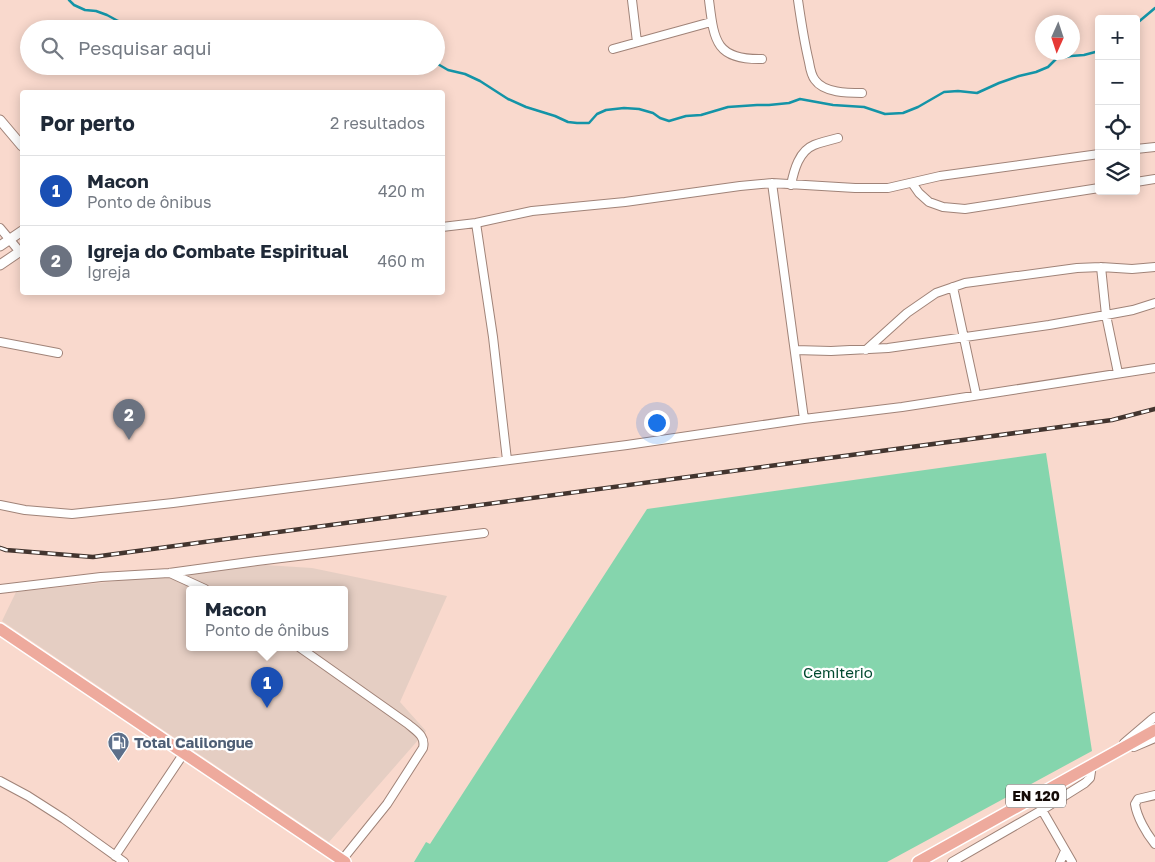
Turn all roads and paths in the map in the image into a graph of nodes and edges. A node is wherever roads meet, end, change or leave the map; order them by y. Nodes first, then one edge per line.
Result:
1 (632, 0) edge
2 (709, 0) edge
3 (798, 0) edge
4 (711, 22) junction
5 (637, 42) junction
6 (612, 49) dead end
7 (762, 59) dead end
8 (862, 93) dead end
9 (0, 120) edge
10 (838, 138) dead end
11 (20, 144) edge
12 (1155, 147) edge
13 (1140, 149) edge
14 (1095, 155) edge
15 (1155, 179) edge
16 (1140, 181) edge
17 (772, 183) junction
18 (912, 183) junction
19 (792, 185) junction
20 (1095, 189) edge
21 (476, 223) junction
22 (445, 227) edge
23 (0, 228) edge
24 (20, 232) edge
25 (10, 239) junction
26 (0, 246) edge
27 (20, 250) edge
28 (20, 252) edge
29 (0, 265) edge
30 (1102, 267) junction
31 (1155, 267) edge
32 (953, 287) junction
33 (1155, 303) edge
34 (1106, 316) junction
35 (965, 337) junction
36 (0, 342) edge
37 (795, 350) junction
38 (866, 350) junction
39 (58, 353) dead end
40 (1155, 368) edge
41 (1118, 373) junction
42 (976, 394) junction
43 (804, 419) junction
44 (507, 460) junction
45 (0, 505) edge
46 (484, 533) dead end
47 (169, 573) junction
48 (198, 586) edge
49 (0, 590) edge
50 (2, 629) edge
51 (305, 651) edge
52 (1155, 717) edge
53 (1155, 730) edge
54 (1155, 738) edge
55 (184, 754) junction
56 (1109, 756) junction
57 (1092, 765) junction
58 (0, 781) edge
59 (1155, 796) edge
60 (1042, 810) junction
61 (1155, 844) edge
62 (1066, 850) junction
63 (115, 856) junction
64 (343, 861) edge
65 (124, 862) edge
66 (918, 862) edge
67 (952, 862) edge
68 (1060, 862) edge
69 (1072, 862) edge

1 - 5 street
2 - 4 street
3 - 8 street
4 - 5 street
4 - 7 street
5 - 6 street
9 - 11 street
10 - 19 street
12 - 13 street
14 - 18 street
15 - 16 street
17 - 19 street
17 - 21 street
17 - 37 street
18 - 19 street
18 - 20 street
21 - 22 street
21 - 44 street
23 - 25 street
24 - 25 street
25 - 26 street
25 - 27 street
28 - 29 street
30 - 31 street
30 - 32 street
30 - 34 street
32 - 35 street
32 - 38 street
33 - 34 street
34 - 35 street
34 - 41 street
35 - 38 street
35 - 42 street
36 - 39 street
37 - 38 street
37 - 43 street
40 - 41 street
41 - 42 street
42 - 43 street
43 - 44 street
44 - 45 street
46 - 47 street
47 - 48 street
47 - 49 street
50 - 55 main road
51 - 64 street
52 - 56 street
53 - 56 main road, EN 120
54 - 56 street
55 - 63 street
55 - 64 main road
56 - 57 main road, EN 120
57 - 60 street
57 - 66 main road, EN 120
58 - 63 street
59 - 61 street
60 - 62 street
60 - 67 street
62 - 68 street
62 - 69 street
63 - 65 street

